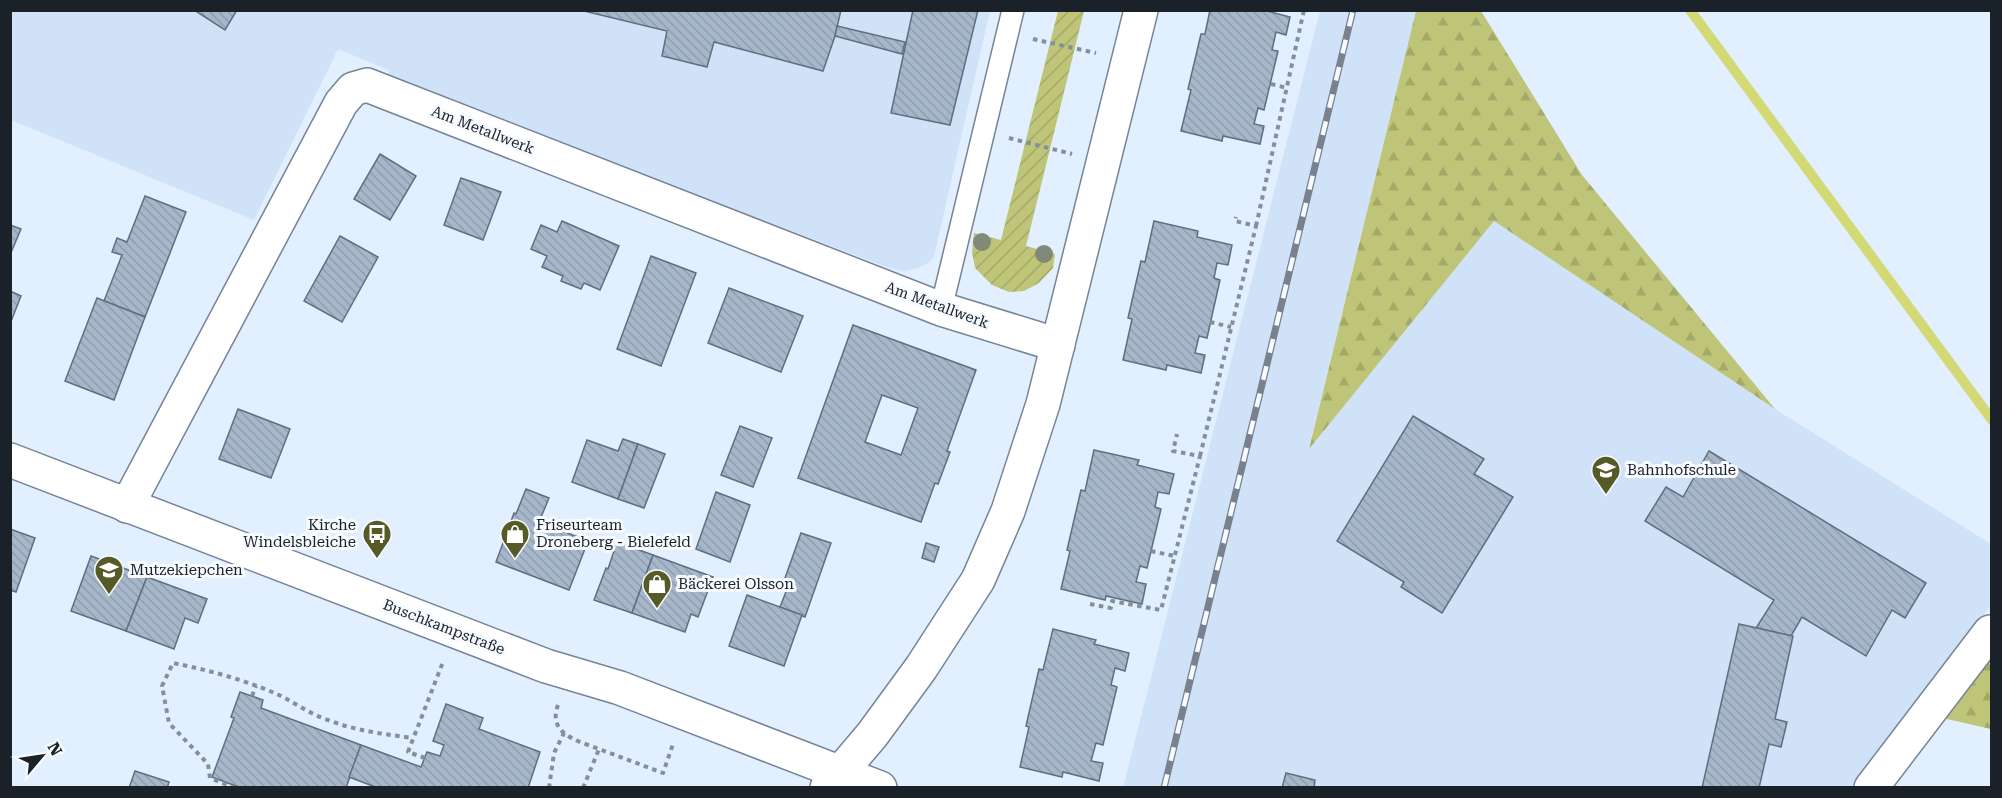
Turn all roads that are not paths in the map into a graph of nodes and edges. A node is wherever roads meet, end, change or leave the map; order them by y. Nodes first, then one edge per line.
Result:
1 (1013, 10) edge
2 (1141, 10) edge
3 (941, 309) junction
4 (1058, 345) junction
5 (10, 460) edge
6 (127, 506) junction
7 (1990, 632) dead end
8 (833, 780) edge
9 (880, 788) edge
10 (1871, 788) edge

1 - 3 lane
2 - 4 street
3 - 4 street, Am Metallwerk
3 - 6 street, Am Metallwerk
4 - 8 street
5 - 6 street, Buschkampstraße
6 - 8 street, Buschkampstraße
7 - 10 street
8 - 9 street, Buschkampstraße

